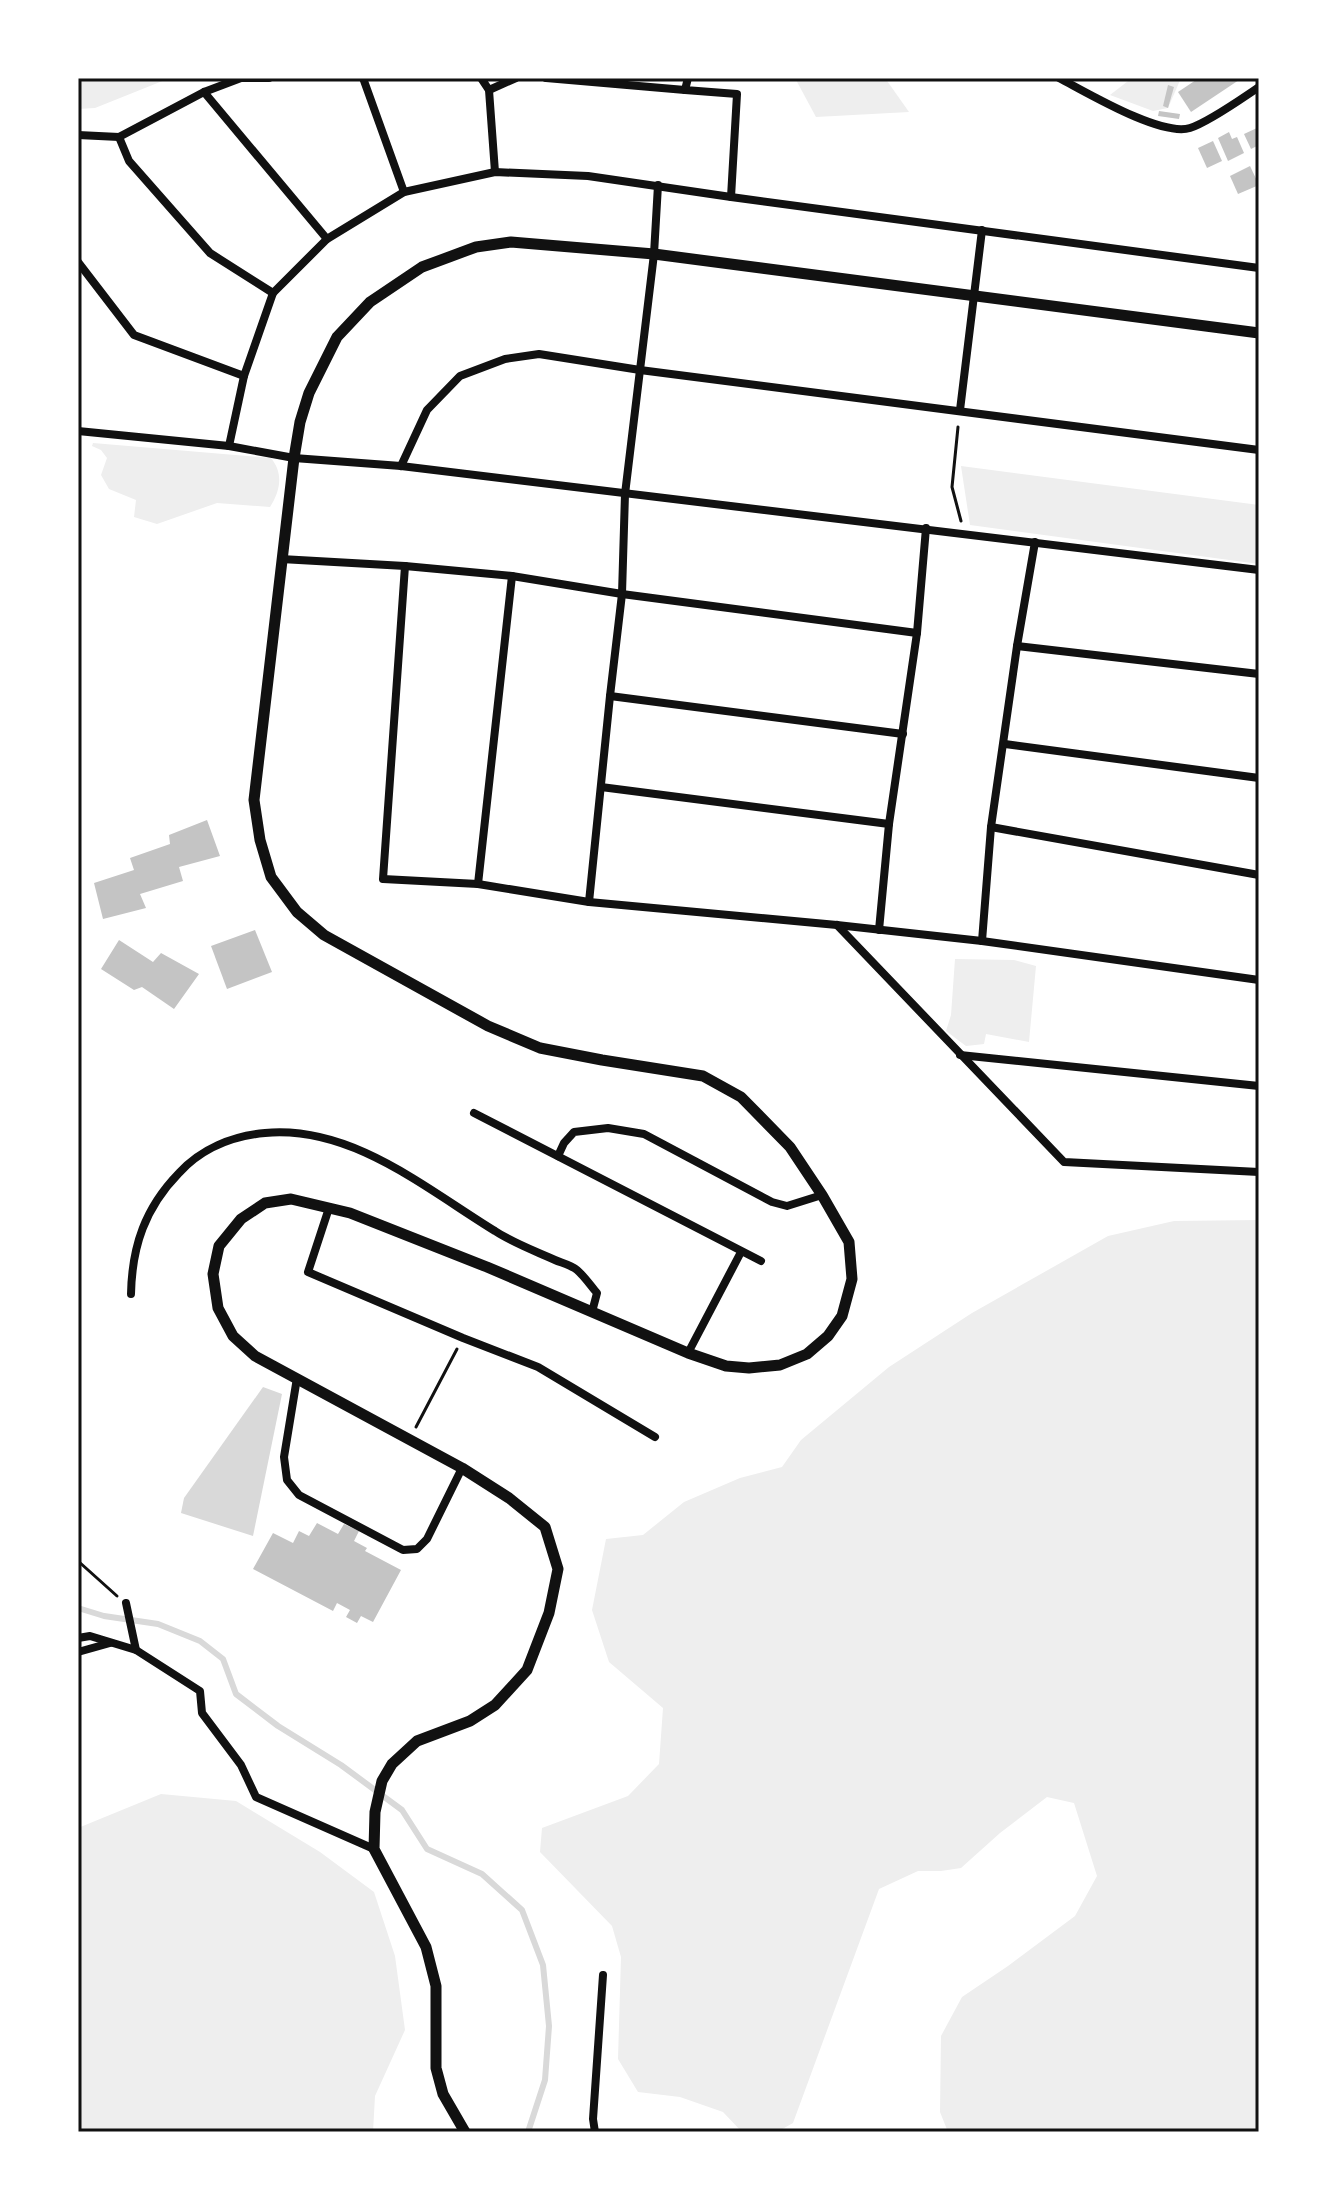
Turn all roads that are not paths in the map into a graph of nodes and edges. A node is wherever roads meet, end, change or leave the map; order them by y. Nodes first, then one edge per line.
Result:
1 (269, 78) edge
2 (363, 78) edge
3 (481, 78) edge
4 (516, 78) edge
5 (546, 78) edge
6 (688, 78) edge
7 (1059, 78) edge
8 (1259, 87) edge
9 (489, 90) junction
10 (685, 90) junction
11 (204, 92) junction
12 (78, 135) edge
13 (119, 137) junction
14 (495, 172) junction
15 (658, 185) junction
16 (404, 192) junction
17 (731, 197) junction
18 (982, 230) junction
19 (327, 239) junction
20 (654, 254) junction
21 (78, 262) edge
22 (1259, 268) edge
23 (273, 293) junction
24 (974, 296) junction
25 (1259, 333) edge
26 (640, 370) junction
27 (244, 376) junction
28 (960, 410) junction
29 (78, 431) edge
30 (229, 446) junction
31 (1259, 450) edge
32 (294, 458) junction
33 (401, 466) junction
34 (625, 494) junction
35 (926, 528) junction
36 (1035, 542) junction
37 (281, 559) junction
38 (405, 566) junction
39 (1259, 570) edge
40 (512, 576) junction
41 (622, 594) junction
42 (917, 633) junction
43 (1017, 646) junction
44 (1259, 674) edge
45 (610, 696) junction
46 (903, 734) junction
47 (1005, 744) junction
48 (1259, 778) edge
49 (601, 787) junction
50 (889, 824) junction
51 (991, 827) junction
52 (1259, 875) edge
53 (478, 884) junction
54 (589, 902) junction
55 (837, 925) junction
56 (879, 930) junction
57 (982, 941) junction
58 (1259, 980) edge
59 (960, 1055) junction
60 (1259, 1086) edge
61 (474, 1113) dead end
62 (558, 1156) junction
63 (1259, 1172) edge
64 (822, 1195) junction
65 (329, 1208) junction
66 (741, 1252) junction
67 (761, 1261) dead end
68 (131, 1294) dead end
69 (592, 1312) junction
70 (688, 1353) junction
71 (297, 1378) junction
72 (655, 1437) dead end
73 (462, 1468) junction
74 (126, 1605) road end
75 (78, 1638) edge
76 (111, 1642) junction
77 (136, 1650) junction
78 (78, 1652) edge
79 (374, 1849) junction
80 (603, 1975) dead end
81 (465, 2132) edge
82 (595, 2132) edge

1 - 11 street
2 - 16 street
3 - 9 street
4 - 9 street
5 - 10 street
6 - 10 street
7 - 8 street
9 - 14 street
10 - 17 street
11 - 13 street
11 - 19 street
12 - 13 street
13 - 23 street
14 - 15 street
14 - 16 street
15 - 17 street
15 - 20 street
16 - 19 street
17 - 18 street
18 - 22 street
18 - 24 street
19 - 23 street
20 - 24 street
20 - 26 street
20 - 32 street
21 - 27 street
23 - 27 street
24 - 25 street
24 - 28 street
26 - 28 street
26 - 33 street
26 - 34 street
27 - 30 street
28 - 31 street
29 - 30 street
30 - 32 street
32 - 33 street
32 - 37 street
33 - 34 street
34 - 35 street
34 - 41 street
35 - 36 street
35 - 42 street
36 - 39 street
36 - 43 street
37 - 38 street
37 - 64 street
38 - 40 street
38 - 53 street
40 - 41 street
40 - 53 street
41 - 42 street
41 - 45 street
42 - 46 street
43 - 44 street
43 - 47 street
45 - 46 street
45 - 49 street
46 - 50 street
47 - 48 street
47 - 51 street
49 - 50 street
49 - 54 street
50 - 56 street
51 - 52 street
51 - 57 street
53 - 54 street
54 - 55 street
55 - 56 street
55 - 59 street
56 - 57 street
57 - 58 street
59 - 60 street
59 - 63 street
61 - 62 street
62 - 64 street
62 - 66 street
64 - 70 street
65 - 69 street
65 - 71 street
65 - 72 street
66 - 67 street
66 - 70 street
68 - 69 street
69 - 70 street
71 - 73 street
71 - 73 street
73 - 79 street
74 - 77 street
75 - 76 street
76 - 77 street
76 - 78 street
77 - 79 street
79 - 81 street
80 - 82 street

